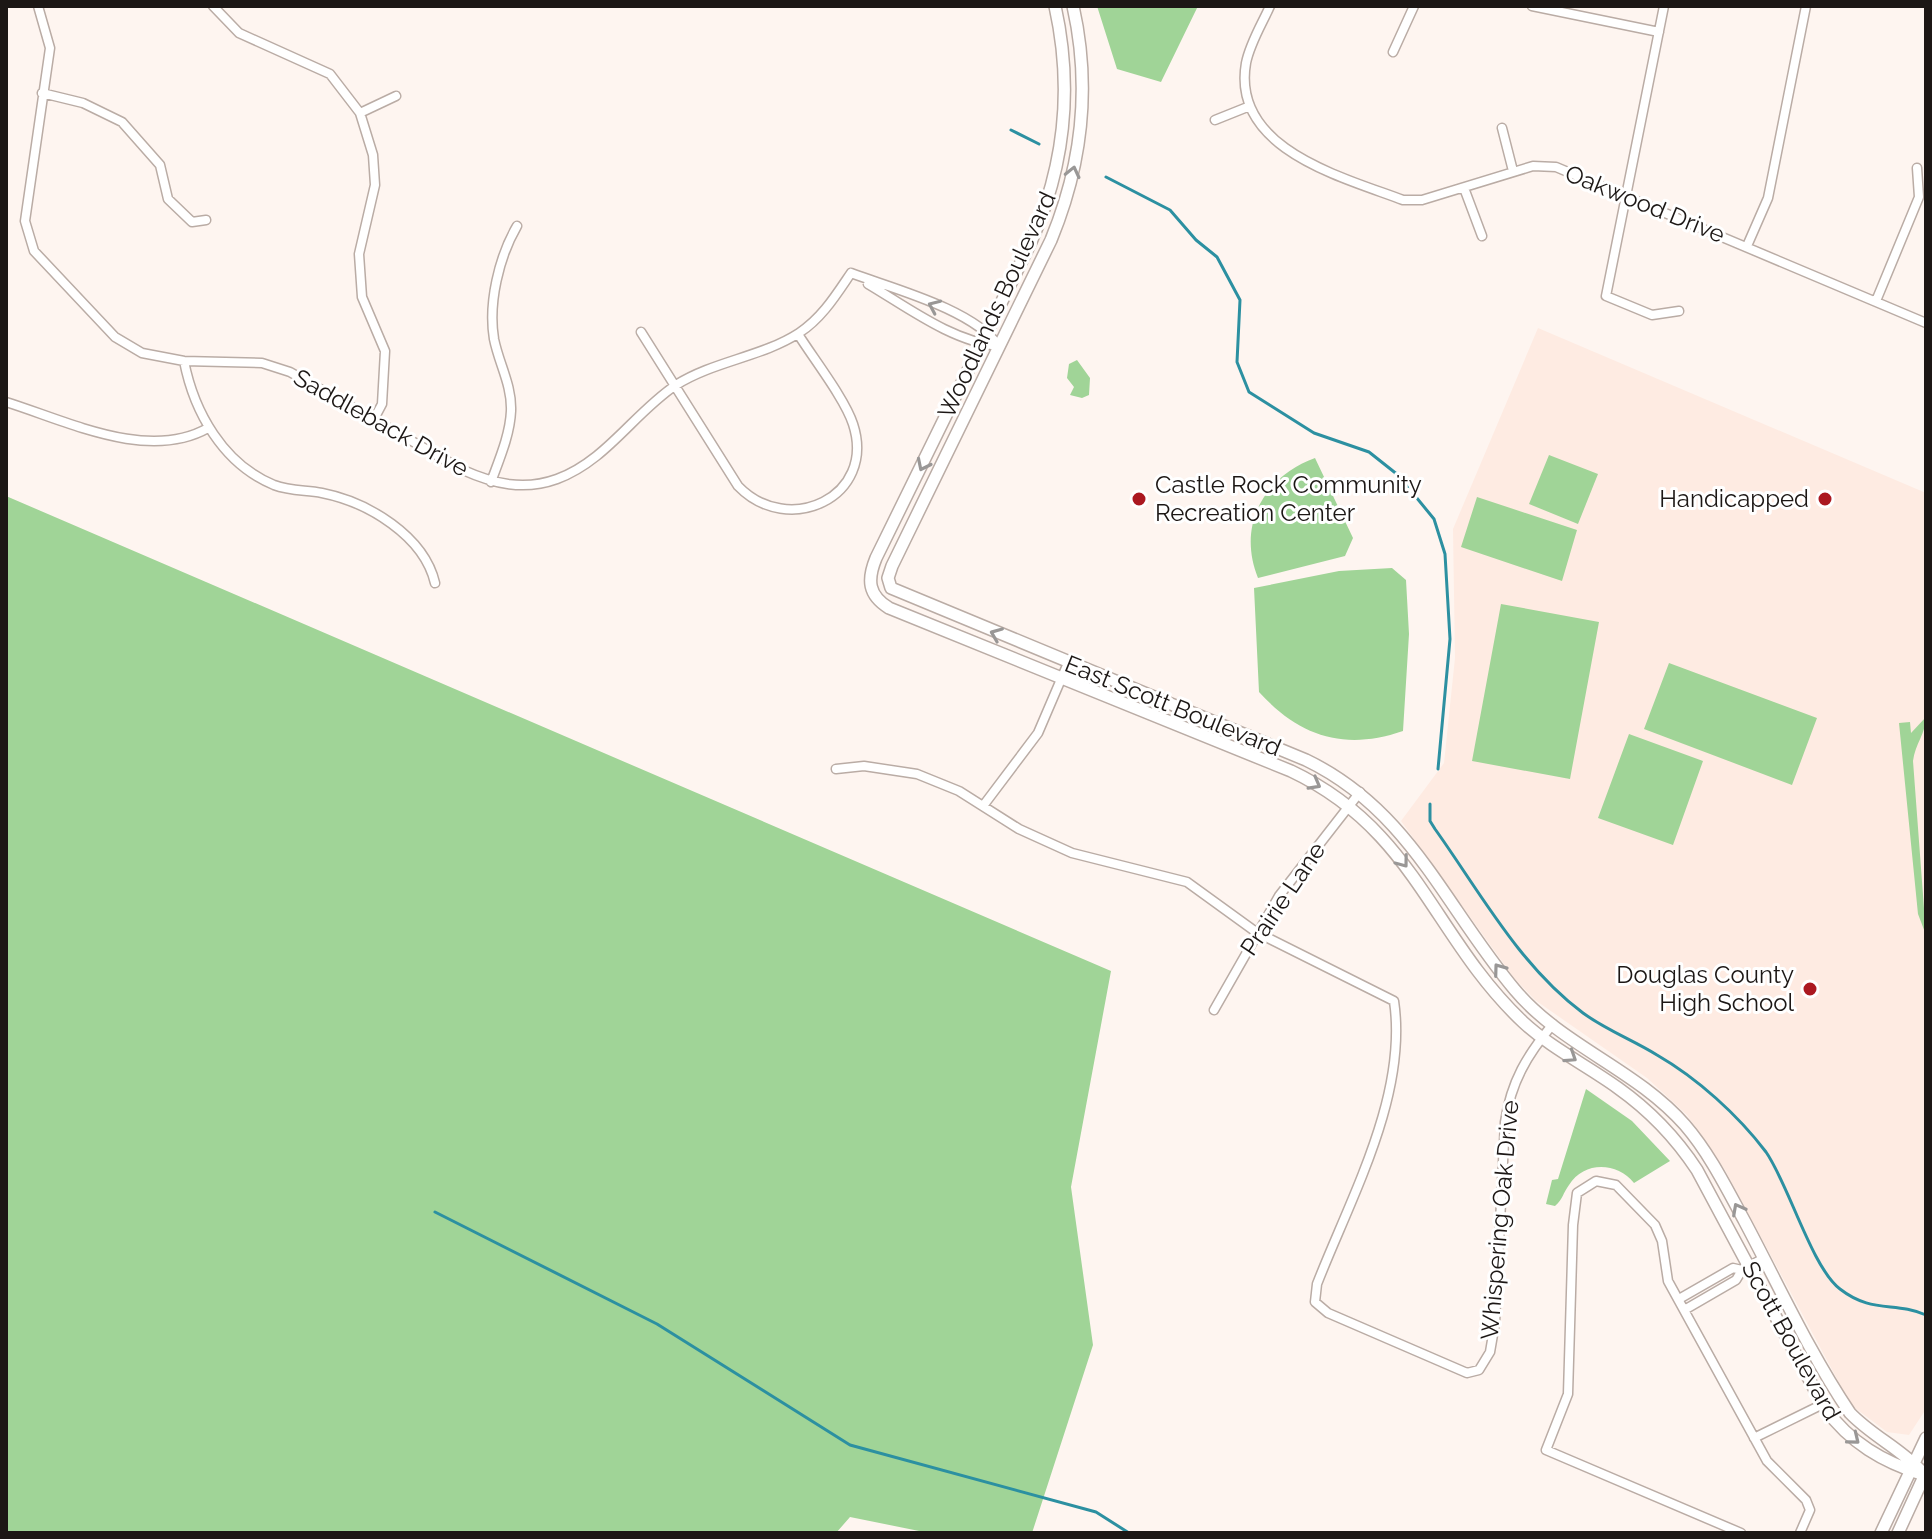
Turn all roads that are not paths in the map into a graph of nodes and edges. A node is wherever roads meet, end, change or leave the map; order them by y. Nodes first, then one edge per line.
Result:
1 (38, 6) edge
2 (213, 6) edge
3 (1055, 6) edge
4 (1073, 6) edge
5 (1270, 6) edge
6 (1414, 6) edge
7 (1532, 6) edge
8 (1664, 6) edge
9 (1806, 6) edge
10 (1659, 32) junction
11 (1393, 52) dead end
12 (42, 93) junction
13 (396, 96) dead end
14 (1250, 106) junction
15 (360, 113) junction
16 (1215, 120) dead end
17 (1502, 128) dead end
18 (1917, 168) dead end
19 (1513, 171) junction
20 (1464, 188) junction
21 (1627, 195) junction
22 (206, 220) dead end
23 (517, 226) dead end
24 (1482, 236) dead end
25 (1747, 246) junction
26 (851, 273) junction
27 (1876, 301) junction
28 (1679, 311) dead end
29 (1926, 323) edge
30 (988, 331) junction
31 (641, 332) dead end
32 (798, 334) junction
33 (981, 345) junction
34 (999, 346) junction
35 (184, 361) junction
36 (676, 386) junction
37 (6, 402) edge
38 (373, 421) junction
39 (208, 428) junction
40 (491, 482) junction
41 (435, 583) dead end
42 (889, 584) joint
43 (871, 590) joint
44 (1068, 663) junction
45 (1061, 680) junction
46 (836, 769) dead end
47 (1360, 792) junction
48 (1350, 805) junction
49 (983, 806) junction
50 (1430, 870) joint
51 (1256, 932) junction
52 (1214, 1010) dead end
53 (1553, 1024) junction
54 (1542, 1038) junction
55 (1764, 1258) junction
56 (1746, 1268) junction
57 (1679, 1299) junction
58 (1686, 1309) junction
59 (1823, 1404) junction
60 (1754, 1438) junction
61 (1926, 1438) edge
62 (1911, 1466) junction
63 (1925, 1473) edge
64 (1741, 1533) edge
65 (1800, 1533) edge
66 (1881, 1533) edge
67 (1898, 1533) edge

1 - 12 street, Saddleback Drive
2 - 15 street
3 - 30 street, Woodlands Boulevard
34 -> 4 street, Woodlands Boulevard
5 - 14 street, Oakwood Drive
6 - 11 street
7 - 10 street
8 - 10 street
9 - 25 street
10 - 21 street
12 - 22 street
12 - 35 street, Saddleback Drive
13 - 15 street
14 - 16 street
14 - 20 street, Oakwood Drive
15 - 38 street
17 - 19 street
18 - 27 street
19 - 20 street, Oakwood Drive
19 - 21 street, Oakwood Drive
20 - 24 street
21 - 25 street, Oakwood Drive
21 - 28 street
23 - 40 street
25 - 27 street, Oakwood Drive
30 -> 26 street
26 - 32 street, Saddleback Drive
26 - 33 street
27 - 29 street, Oakwood Drive
30 - 33 street, Woodlands Boulevard
30 - 34 street
31 - 36 street
32 - 36 street, Saddleback Drive
32 - 36 street
33 - 34 street
33 -> 43 street, Woodlands Boulevard
34 - 42 street, Woodlands Boulevard
35 - 38 street, Saddleback Drive
35 - 39 street
36 - 40 street, Saddleback Drive
37 - 39 street
38 - 40 street, Saddleback Drive
39 - 41 street
44 -> 42 street, East Scott Boulevard
43 - 45 street, East Scott Boulevard
44 - 45 street
44 - 47 street, East Scott Boulevard
45 -> 48 street, East Scott Boulevard
45 - 49 street
46 - 49 street, Whispering Oak Drive
47 - 48 street, Prairie Lane
47 - 50 street, East Scott Boulevard
48 - 51 street, Prairie Lane
48 -> 54 street, Scott Boulevard
49 - 51 street, Whispering Oak Drive
53 -> 50 street, Scott Boulevard
51 - 52 street, Prairie Lane
51 - 54 street, Whispering Oak Drive
53 - 54 street, Whispering Oak Drive
55 -> 53 street, Scott Boulevard
54 -> 56 street, Scott Boulevard
55 - 56 street
55 - 62 street, Scott Boulevard
56 - 57 street
56 - 58 street
56 - 59 street, Scott Boulevard
57 - 58 street
57 - 64 street
58 - 60 street
59 - 60 street
59 -> 62 street, Scott Boulevard
60 - 65 street
61 - 62 street
62 - 63 street, Scott Boulevard
62 - 66 street
63 - 67 street

